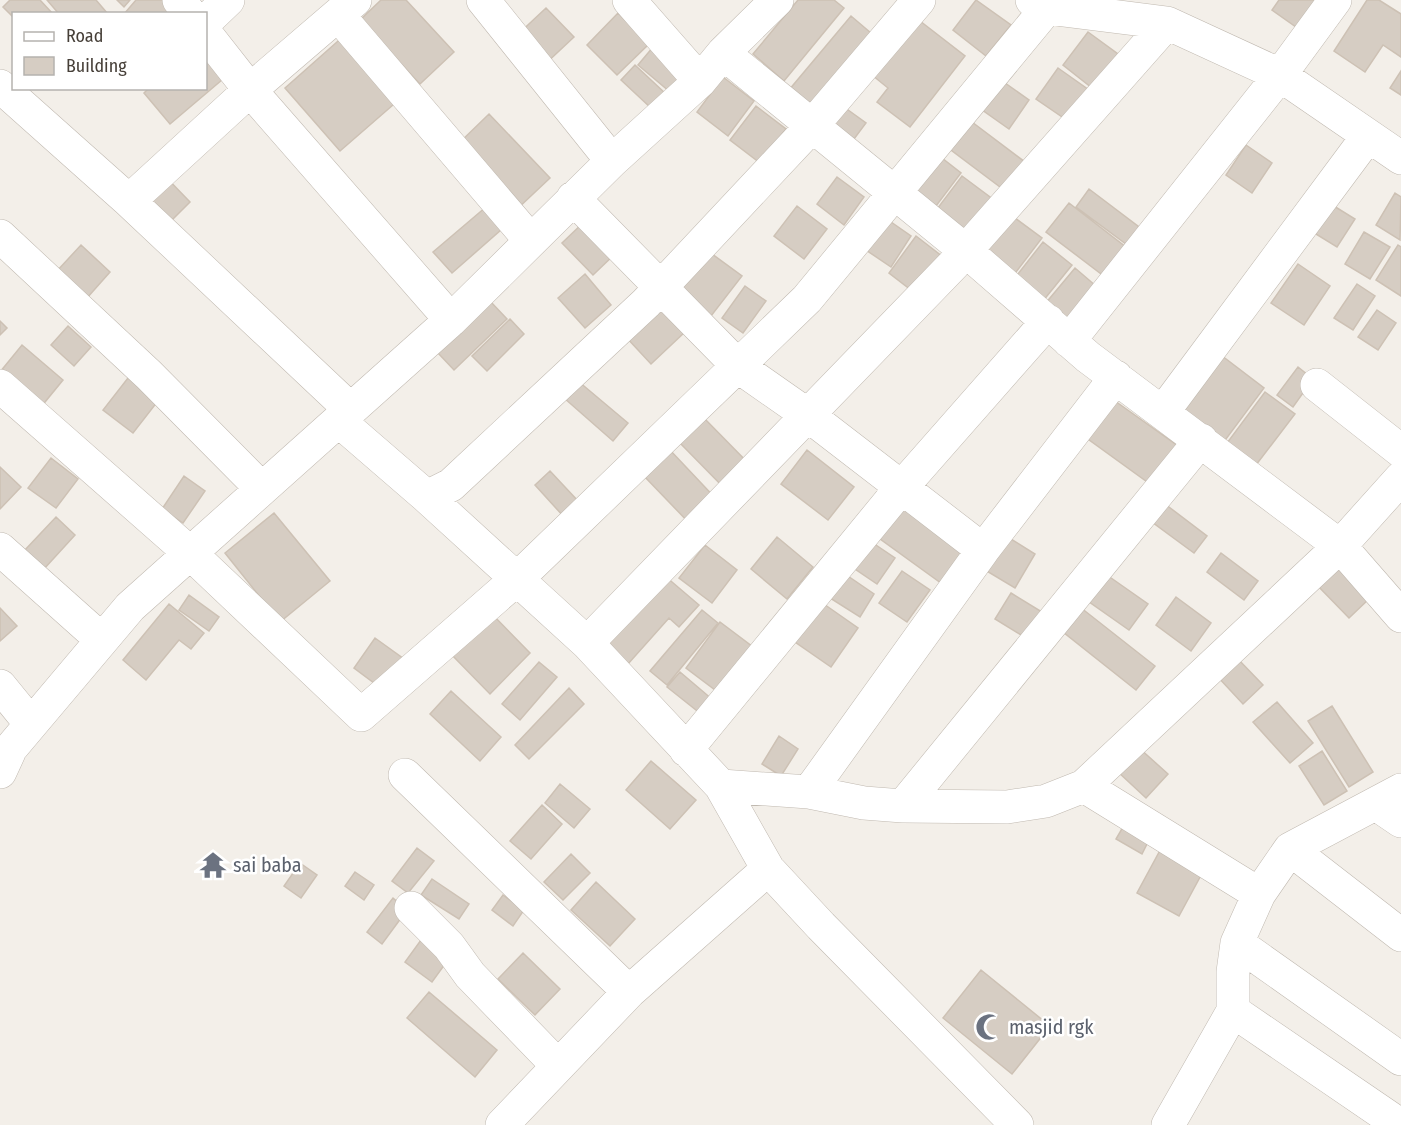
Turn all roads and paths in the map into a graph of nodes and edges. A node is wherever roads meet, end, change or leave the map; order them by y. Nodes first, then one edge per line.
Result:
1 (179, 0) edge
2 (228, 0) edge
3 (483, 0) edge
4 (628, 0) edge
5 (776, 0) edge
6 (919, 0) edge
7 (1335, 0) edge
8 (1039, 4) edge
9 (347, 8) edge
10 (188, 12) edge
11 (207, 20) edge
12 (1167, 22) junction
13 (207, 35) edge
14 (723, 53) junction
15 (1280, 75) junction
16 (700, 81) junction
17 (0, 86) edge
18 (250, 90) junction
19 (811, 127) junction
20 (1368, 136) junction
21 (1401, 158) edge
22 (612, 161) junction
23 (895, 193) junction
24 (573, 198) junction
25 (129, 201) junction
26 (0, 236) edge
27 (531, 241) junction
28 (966, 250) junction
29 (661, 287) junction
30 (451, 320) junction
31 (1058, 331) junction
32 (739, 367) junction
33 (1116, 377) junction
34 (1317, 385) dead end
35 (0, 386) edge
36 (1163, 412) junction
37 (345, 416) junction
38 (809, 416) junction
39 (1201, 440) junction
40 (1401, 452) edge
41 (1401, 478) edge
42 (901, 488) junction
43 (262, 489) junction
44 (427, 496) junction
45 (1340, 546) junction
46 (0, 549) edge
47 (983, 550) junction
48 (190, 553) junction
49 (518, 578) junction
50 (1401, 616) edge
51 (102, 640) junction
52 (587, 643) junction
53 (0, 686) edge
54 (31, 724) junction
55 (686, 750) junction
56 (0, 772) edge
57 (405, 775) dead end
58 (721, 786) junction
59 (1084, 786) junction
60 (809, 792) junction
61 (1392, 805) edge
62 (903, 806) junction
63 (1290, 849) junction
64 (768, 868) junction
65 (1260, 894) junction
66 (411, 908) dead end
67 (1401, 935) edge
68 (1237, 943) junction
69 (629, 992) junction
70 (1233, 1011) junction
71 (1401, 1059) edge
72 (558, 1066) junction
73 (502, 1125) edge
74 (1017, 1125) edge
75 (1168, 1125) edge
76 (1400, 1125) edge

1 - 10 street
2 - 11 street
3 - 22 street
4 - 16 street
5 - 14 street
6 - 19 street
7 - 15 street
8 - 12 street
8 - 23 street
9 - 18 street
9 - 27 street
12 - 15 street
12 - 28 street
13 - 18 street
14 - 16 street
14 - 19 street
15 - 20 street
15 - 31 street
16 - 22 street
17 - 25 street
18 - 25 street
18 - 30 street
19 - 23 street
19 - 29 street
20 - 21 street
20 - 36 street
22 - 24 street
23 - 28 street
23 - 32 street
24 - 27 street
24 - 29 street
25 - 37 street
26 - 43 street
27 - 30 street
28 - 31 street
28 - 38 street
29 - 32 street
29 - 44 street
30 - 37 street
31 - 33 street
31 - 42 street
32 - 38 street
32 - 49 street
33 - 36 street
33 - 47 street
34 - 40 street
35 - 48 street
36 - 39 street
37 - 43 street
37 - 44 street
38 - 42 street
38 - 52 street
39 - 45 street
39 - 62 street
41 - 45 street
42 - 47 street
42 - 55 street
43 - 48 street
44 - 49 street
45 - 50 street
45 - 59 street
46 - 51 street
47 - 60 street
48 - 49 street
48 - 51 street
49 - 52 street
51 - 54 street
52 - 55 street
53 - 54 street
54 - 56 street
55 - 58 street
57 - 69 street
58 - 60 street
58 - 64 street
59 - 62 street
59 - 65 street
60 - 62 street
61 - 63 street
63 - 65 street
63 - 67 street
64 - 69 street
64 - 74 street
65 - 68 street
66 - 72 street
68 - 70 street
68 - 71 street
69 - 72 street
70 - 75 street
70 - 76 street
72 - 73 street

